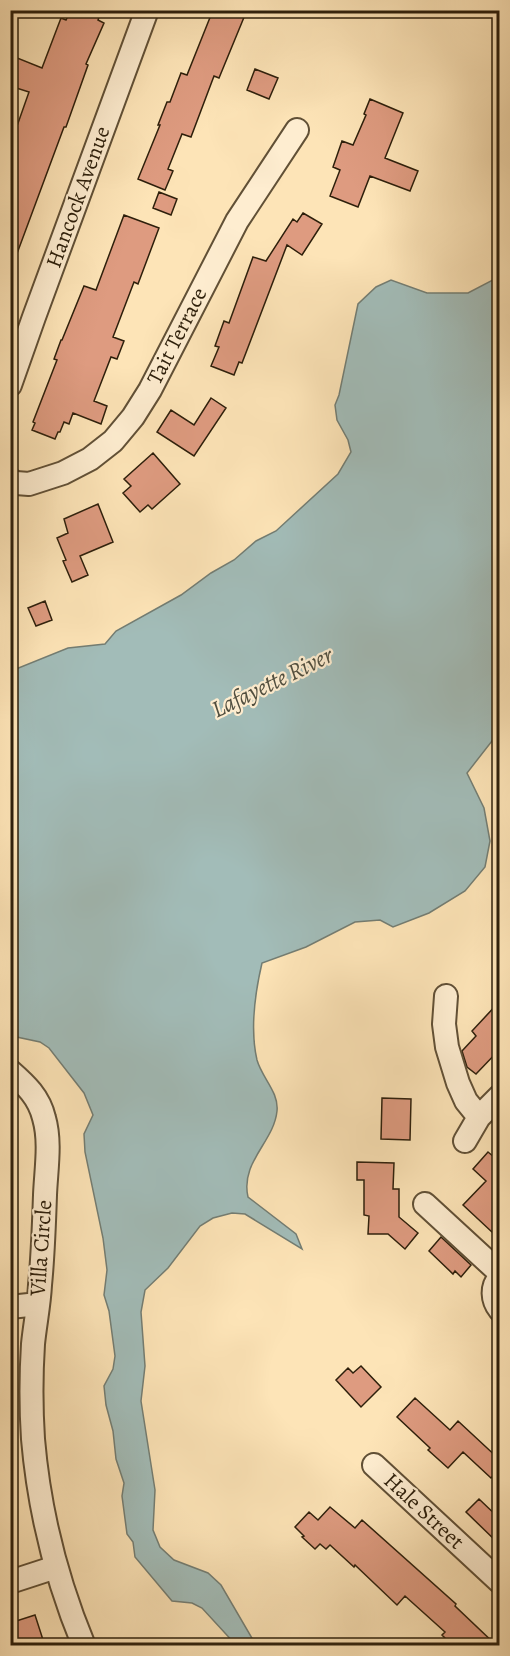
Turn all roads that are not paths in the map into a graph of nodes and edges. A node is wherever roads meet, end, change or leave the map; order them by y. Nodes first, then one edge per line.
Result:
1 (147, 10) edge
2 (297, 130) dead end
3 (10, 385) edge
4 (10, 480) edge
5 (446, 996) dead end
6 (10, 1071) edge
7 (500, 1096) edge
8 (479, 1117) junction
9 (465, 1141) dead end
10 (426, 1204) dead end
11 (500, 1275) edge
12 (38, 1304) junction
13 (497, 1306) edge
14 (10, 1307) edge
15 (374, 1466) dead end
16 (56, 1567) junction
17 (10, 1582) edge
18 (500, 1582) edge
19 (84, 1646) edge

1 - 3 street, Hancock Avenue
2 - 4 street, Tait Terrace
5 - 8 street
6 - 12 street, Villa Circle
7 - 8 street
8 - 9 street
10 - 11 street
11 - 13 street
12 - 14 street
12 - 16 street, Villa Circle
15 - 18 street, Hale Street
16 - 17 street
16 - 19 street, Villa Circle

